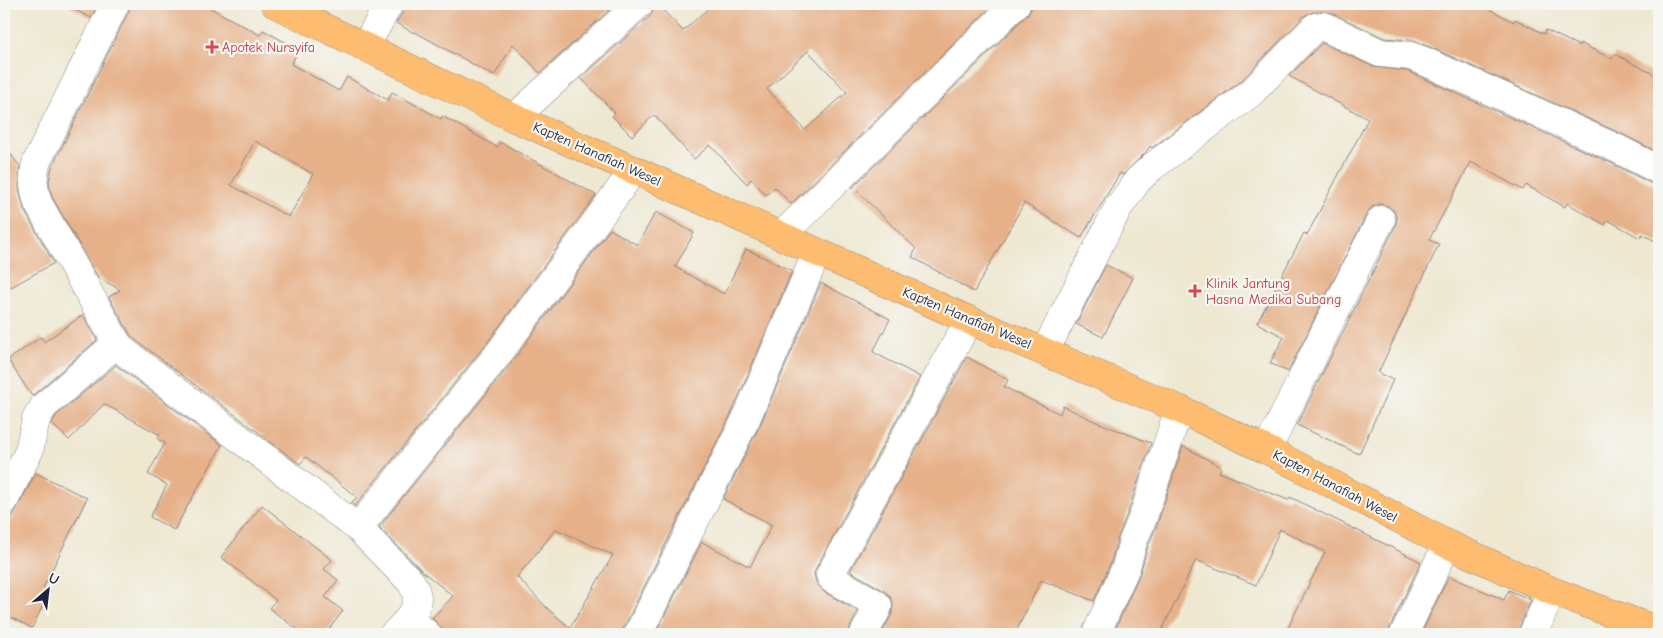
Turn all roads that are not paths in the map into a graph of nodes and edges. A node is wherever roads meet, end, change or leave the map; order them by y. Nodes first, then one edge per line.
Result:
1 (115, 4) edge
2 (275, 4) edge
3 (389, 4) edge
4 (638, 4) edge
5 (1003, 8) edge
6 (365, 47) junction
7 (514, 118) junction
8 (634, 170) junction
9 (1659, 170) edge
10 (1381, 220) dead end
11 (781, 236) junction
12 (818, 252) junction
13 (969, 320) junction
14 (117, 343) junction
15 (1045, 351) junction
16 (1179, 409) junction
17 (1267, 450) junction
18 (4, 501) edge
19 (358, 528) junction
20 (1447, 544) junction
21 (1552, 591) junction
22 (410, 629) edge
23 (1659, 631) edge
24 (638, 634) edge
25 (864, 634) edge
26 (1096, 634) edge
27 (1404, 634) edge
28 (1533, 634) edge

1 - 14 street
2 - 6 main road, Kapten Hanafiah Wesel
3 - 6 street
4 - 7 street
5 - 11 street
6 - 7 main road, Kapten Hanafiah Wesel
7 - 8 main road, Kapten Hanafiah Wesel
8 - 11 main road, Kapten Hanafiah Wesel
8 - 19 street
9 - 15 street
10 - 17 street
11 - 12 main road, Kapten Hanafiah Wesel
12 - 13 main road, Kapten Hanafiah Wesel
12 - 24 street
13 - 15 main road, Kapten Hanafiah Wesel
13 - 25 street
14 - 18 street
14 - 19 street
15 - 16 main road, Kapten Hanafiah Wesel
16 - 17 main road, Kapten Hanafiah Wesel
16 - 26 street
17 - 20 main road, Kapten Hanafiah Wesel
19 - 22 street
20 - 21 main road, Kapten Hanafiah Wesel
20 - 27 street
21 - 23 main road, Kapten Hanafiah Wesel
21 - 28 street

